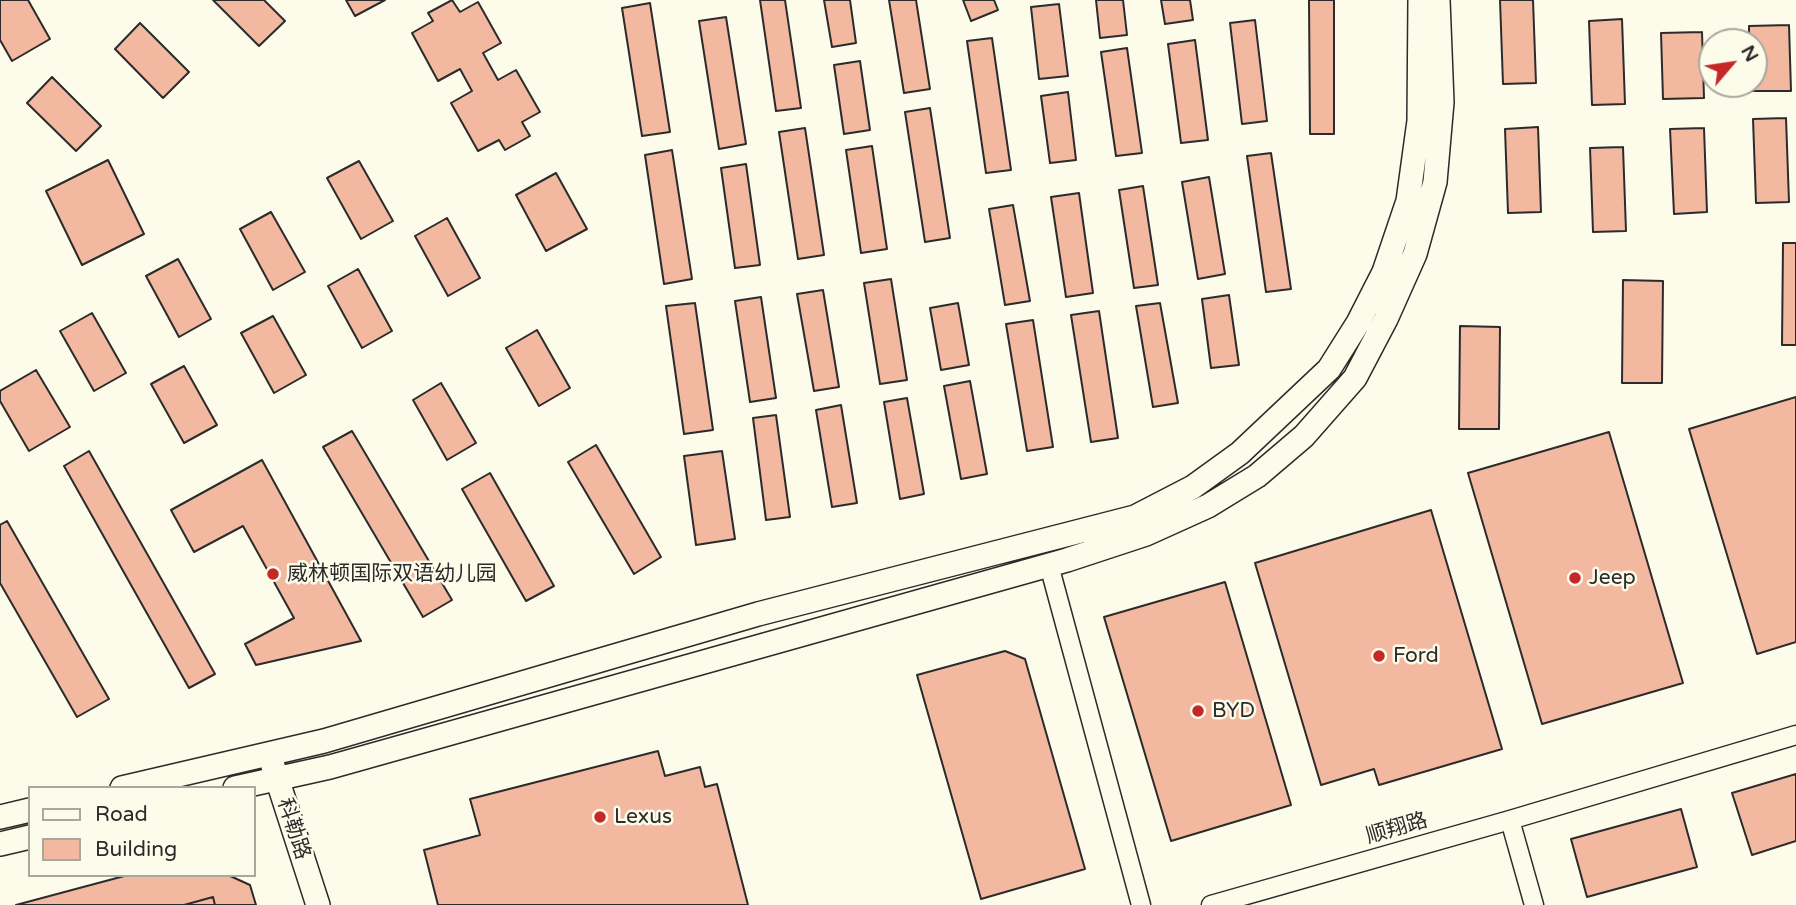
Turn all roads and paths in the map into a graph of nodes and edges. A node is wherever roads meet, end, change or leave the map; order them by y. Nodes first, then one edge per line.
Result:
1 (1420, 0) edge
2 (1438, 0) edge
3 (1049, 565) junction
4 (1796, 735) edge
5 (268, 753) junction
6 (277, 778) junction
7 (130, 786) edge
8 (243, 786) edge
9 (28, 810) edge
10 (0, 817) edge
11 (1510, 820) junction
12 (28, 837) edge
13 (0, 844) edge
14 (318, 905) edge
15 (1141, 905) edge
16 (1211, 905) edge
17 (1534, 905) edge

1 - 5 street
2 - 3 street
3 - 6 street
3 - 15 street
4 - 11 street, 顺翔路
5 - 6 street, 科勒路
5 - 7 street
6 - 8 street
6 - 14 street, 科勒路
9 - 10 street
11 - 16 street, 顺翔路
11 - 17 street
12 - 13 street

